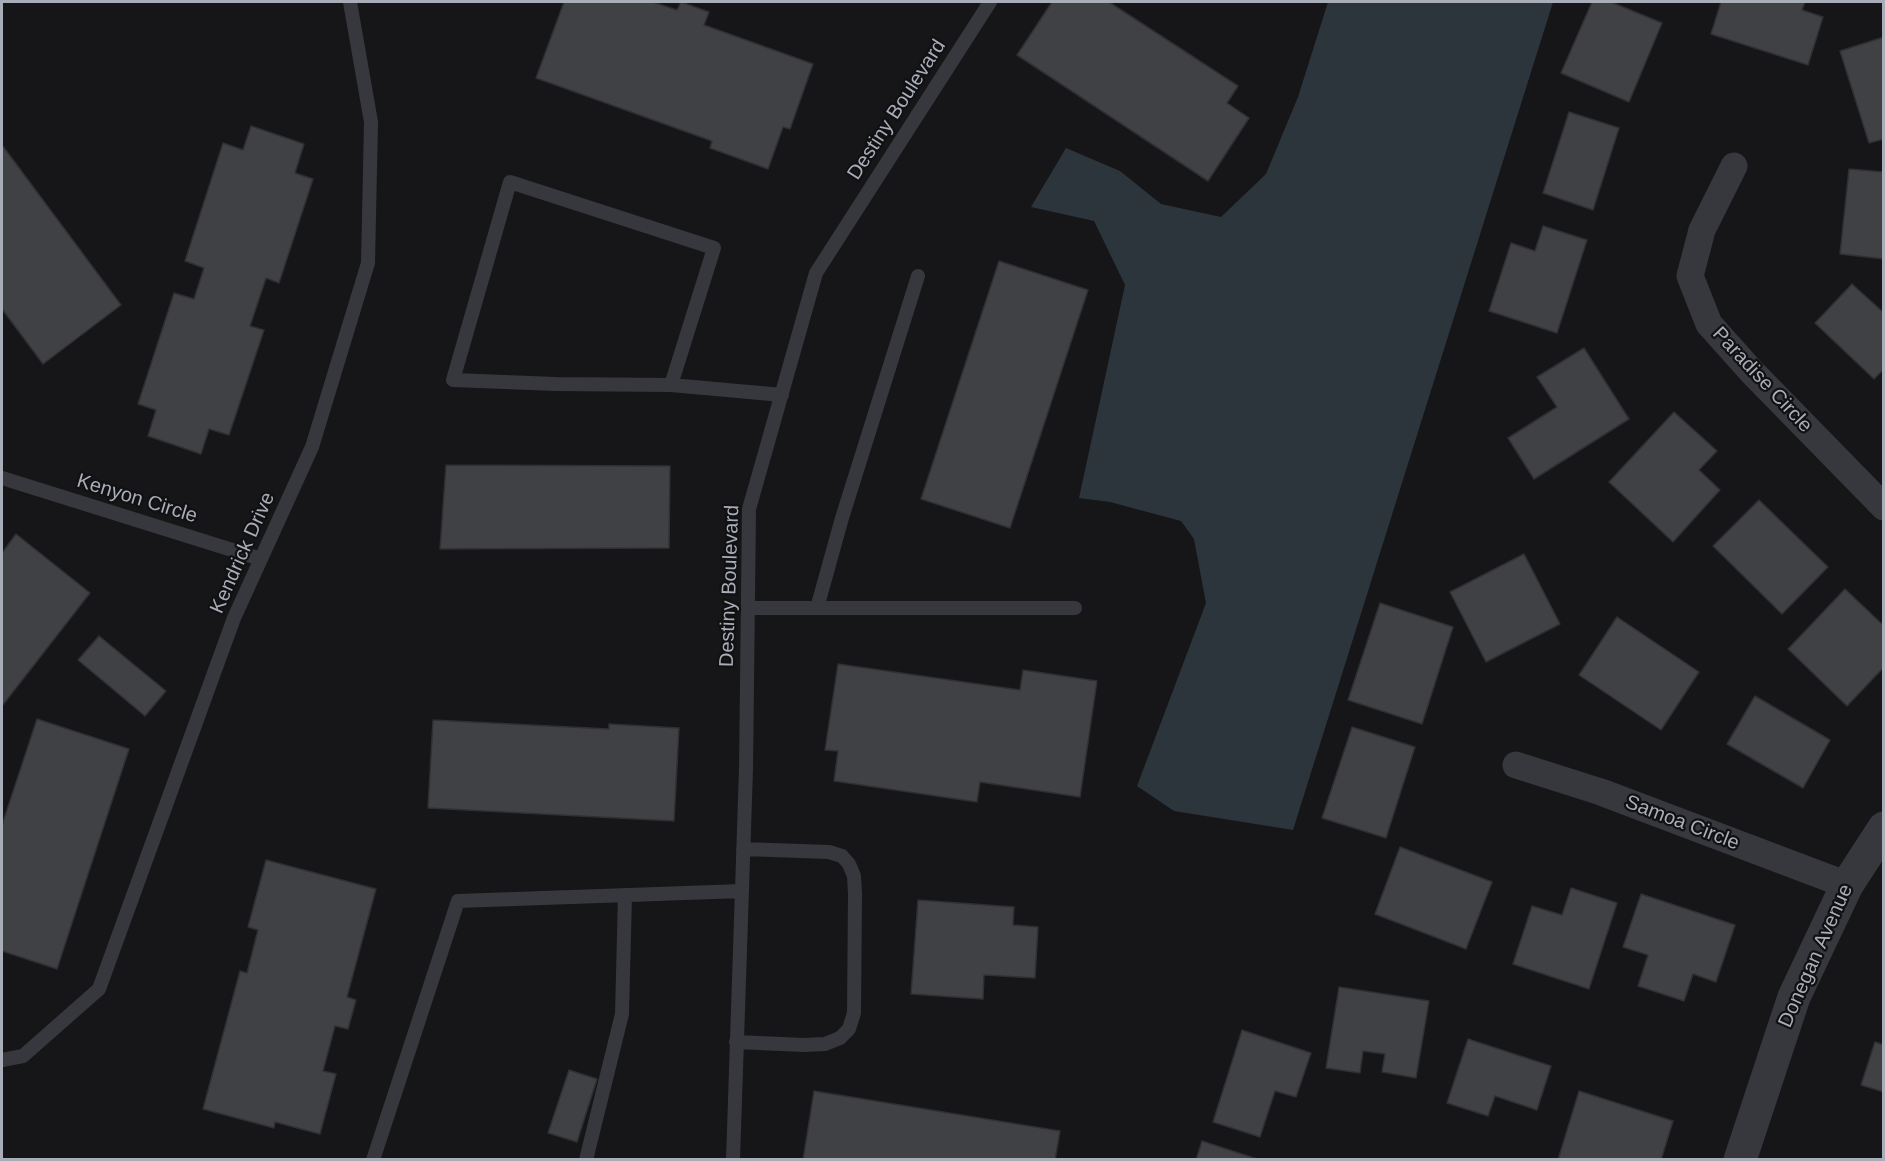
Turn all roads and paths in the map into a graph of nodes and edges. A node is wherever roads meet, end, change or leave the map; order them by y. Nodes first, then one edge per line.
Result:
1 (350, 2) edge
2 (990, 2) edge
3 (1734, 166) dead end
4 (918, 276) dead end
5 (671, 385) junction
6 (782, 395) junction
7 (2, 478) edge
8 (1884, 507) edge
9 (261, 559) junction
10 (748, 608) junction
11 (817, 608) junction
12 (1075, 608) dead end
13 (1516, 765) dead end
14 (1884, 828) edge
15 (743, 849) junction
16 (1847, 885) junction
17 (742, 891) junction
18 (625, 895) junction
19 (736, 1042) junction
20 (2, 1060) edge
21 (373, 1160) edge
22 (586, 1160) edge
23 (733, 1160) edge
24 (1740, 1160) edge

1 - 9 lane, Kendrick Drive
2 - 6 lane, Destiny Boulevard
3 - 8 street, Paradise Circle
4 - 11 lane
5 - 5 lane
5 - 6 lane
6 - 10 lane, Destiny Boulevard
7 - 9 lane, Kenyon Circle
9 - 20 lane, Kendrick Drive
10 - 11 lane
10 - 15 lane, Destiny Boulevard
11 - 12 lane
13 - 16 street, Samoa Circle
14 - 16 street, Donegan Avenue
15 - 17 lane, Destiny Boulevard
15 - 19 lane
16 - 24 street, Donegan Avenue
17 - 18 lane
17 - 19 lane, Destiny Boulevard
18 - 21 lane
18 - 22 lane
19 - 23 lane, Destiny Boulevard

